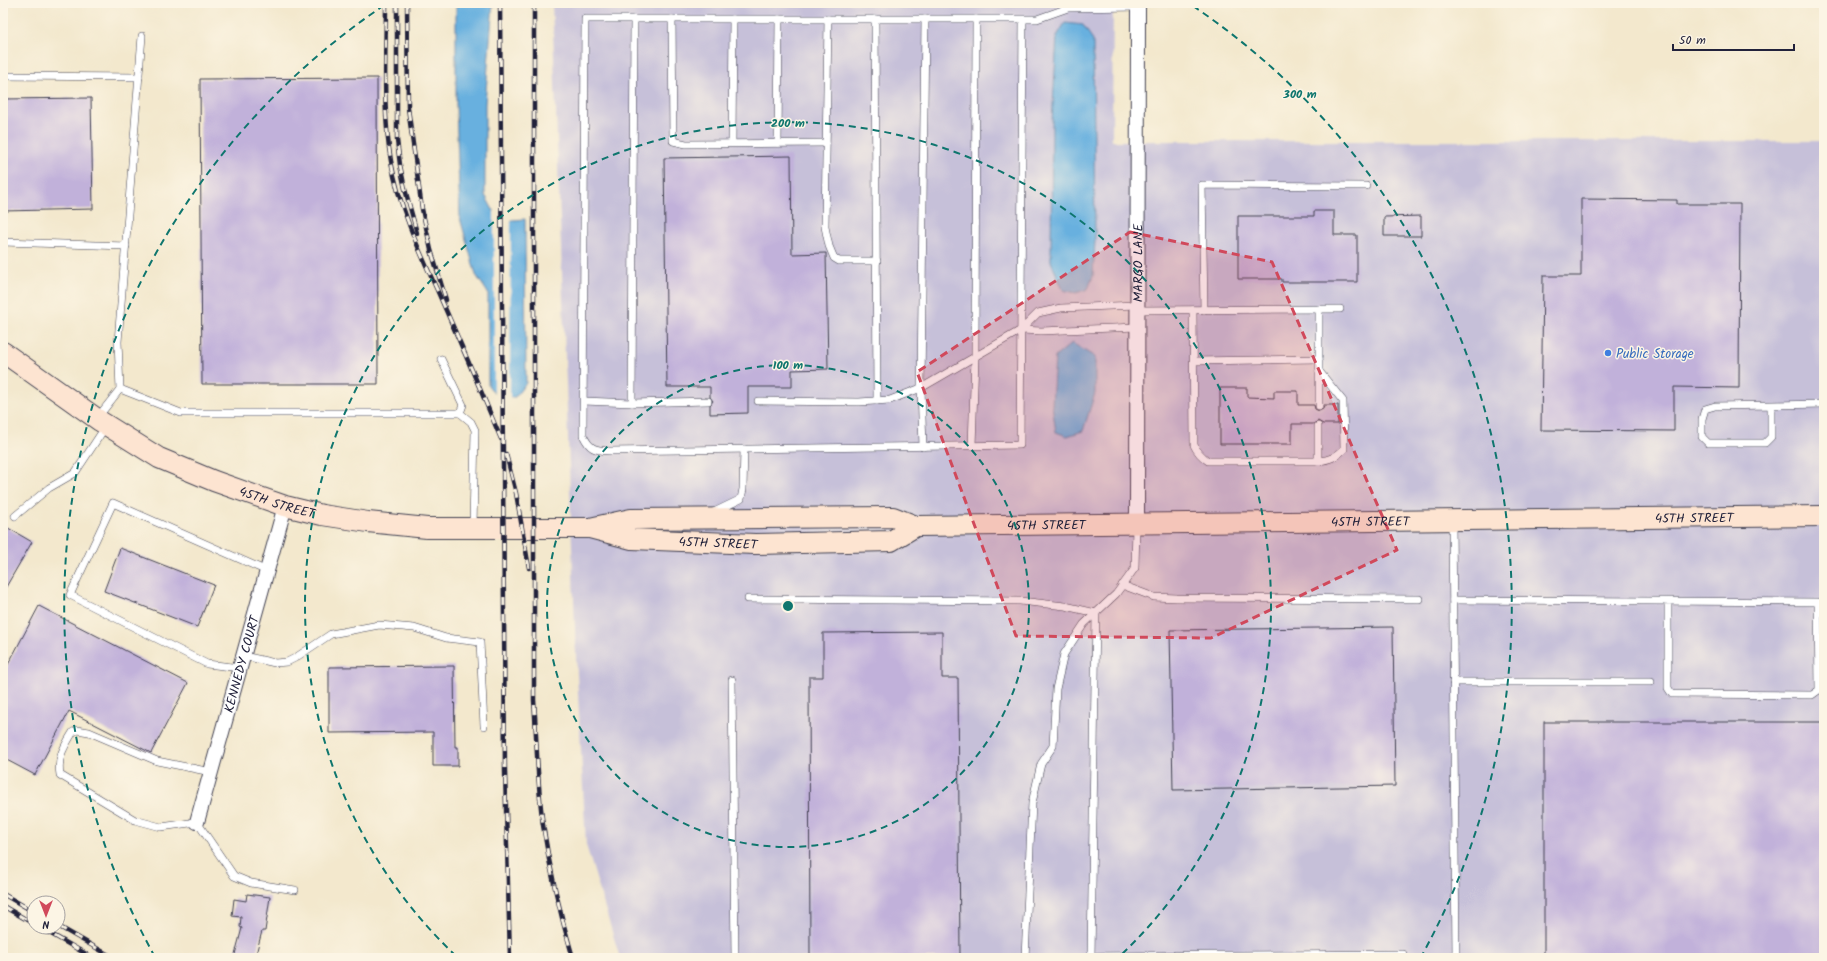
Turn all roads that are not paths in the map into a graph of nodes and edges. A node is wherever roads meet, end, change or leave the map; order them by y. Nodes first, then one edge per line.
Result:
1 (1138, 5) edge
2 (634, 19) junction
3 (672, 19) junction
4 (733, 19) junction
5 (779, 19) junction
6 (828, 19) junction
7 (875, 19) junction
8 (925, 19) junction
9 (976, 19) junction
10 (1023, 19) junction
11 (142, 36) dead end
12 (3, 76) edge
13 (139, 77) junction
14 (732, 143) junction
15 (778, 143) junction
16 (826, 143) junction
17 (1366, 186) dead end
18 (3, 242) edge
19 (126, 246) junction
20 (877, 260) junction
21 (1137, 307) junction
22 (1319, 309) junction
23 (1340, 309) dead end
24 (1193, 310) junction
25 (1204, 310) junction
26 (1137, 327) junction
27 (1021, 330) junction
28 (3, 352) edge
29 (974, 357) junction
30 (441, 359) dead end
31 (1319, 359) junction
32 (1194, 361) junction
33 (1319, 371) junction
34 (921, 388) junction
35 (120, 389) junction
36 (584, 401) junction
37 (708, 401) dead end
38 (758, 401) dead end
39 (877, 401) junction
40 (632, 403) junction
41 (1824, 404) edge
42 (1771, 405) junction
43 (1319, 406) dead end
44 (460, 413) junction
45 (101, 422) junction
46 (1318, 426) dead end
47 (972, 446) junction
48 (923, 447) junction
49 (744, 449) junction
50 (1318, 461) junction
51 (285, 506) junction
52 (14, 516) dead end
53 (1824, 516) edge
54 (698, 518) junction
55 (1452, 520) junction
56 (1136, 524) junction
57 (916, 526) junction
58 (473, 527) junction
59 (590, 528) junction
60 (267, 571) junction
61 (1122, 585) junction
62 (1419, 599) dead end
63 (748, 600) dead end
64 (1453, 600) junction
65 (1821, 601) edge
66 (1668, 602) junction
67 (1096, 613) junction
68 (242, 662) junction
69 (732, 680) dead end
70 (1453, 682) junction
71 (1651, 682) dead end
72 (484, 726) dead end
73 (211, 772) junction
74 (197, 822) junction
75 (295, 890) dead end
76 (1403, 954) dead end
77 (1091, 957) edge
78 (735, 958) edge
79 (1025, 958) edge
80 (1456, 958) edge

1 - 10 lane
1 - 21 street, MARGO LANE
2 - 3 lane
2 - 36 lane
2 - 40 lane
3 - 4 lane
3 - 14 lane
4 - 5 lane
4 - 14 lane
5 - 6 lane
5 - 15 lane
6 - 7 lane
6 - 16 lane
7 - 8 lane
7 - 20 lane
8 - 9 lane
8 - 34 lane
9 - 10 lane
9 - 29 lane
10 - 27 lane
11 - 13 lane
12 - 13 lane
13 - 19 lane
14 - 15 lane
15 - 16 lane
16 - 20 lane
17 - 25 lane
18 - 19 lane
19 - 35 lane
20 - 39 lane
21 - 24 lane
21 - 26 street, MARGO LANE
21 - 27 lane
22 - 23 lane
22 - 25 lane
22 - 31 lane
24 - 25 lane
24 - 32 lane
26 - 27 lane
26 - 56 street, MARGO LANE
27 - 29 lane
27 - 47 lane
28 - 45 main road, 45TH STREET
29 - 34 lane
29 - 47 lane
30 - 44 lane
31 - 32 lane
31 - 33 lane
32 - 50 lane
33 - 43 lane
33 - 50 lane
34 - 39 lane
34 - 48 lane
35 - 44 lane
35 - 45 lane
36 - 40 lane
36 - 49 lane
37 - 40 lane
38 - 39 lane
41 - 42 lane
42 - 42 lane
44 - 58 lane
45 - 51 main road, 45TH STREET
45 - 52 lane
46 - 50 lane
47 - 48 lane
48 - 49 lane
49 - 54 lane
51 - 58 main road, 45TH STREET
51 - 60 street, KENNEDY COURT
53 - 55 main road, 45TH STREET
54 - 57 main road, 45TH STREET
54 - 59 main road, 45TH STREET
55 - 56 main road, 45TH STREET
55 - 64 lane
56 - 57 main road, 45TH STREET
56 - 61 lane
57 - 59 main road, 45TH STREET
58 - 59 main road, 45TH STREET
60 - 68 street, KENNEDY COURT
60 - 68 lane
61 - 62 lane
61 - 67 lane
63 - 67 lane
64 - 66 lane
64 - 70 lane
65 - 66 lane
65 - 66 lane
67 - 77 lane
67 - 79 lane
68 - 72 lane
68 - 73 street, KENNEDY COURT
69 - 78 lane
70 - 71 lane
70 - 80 lane
73 - 74 street, KENNEDY COURT
73 - 74 lane
74 - 75 lane
76 - 77 lane

